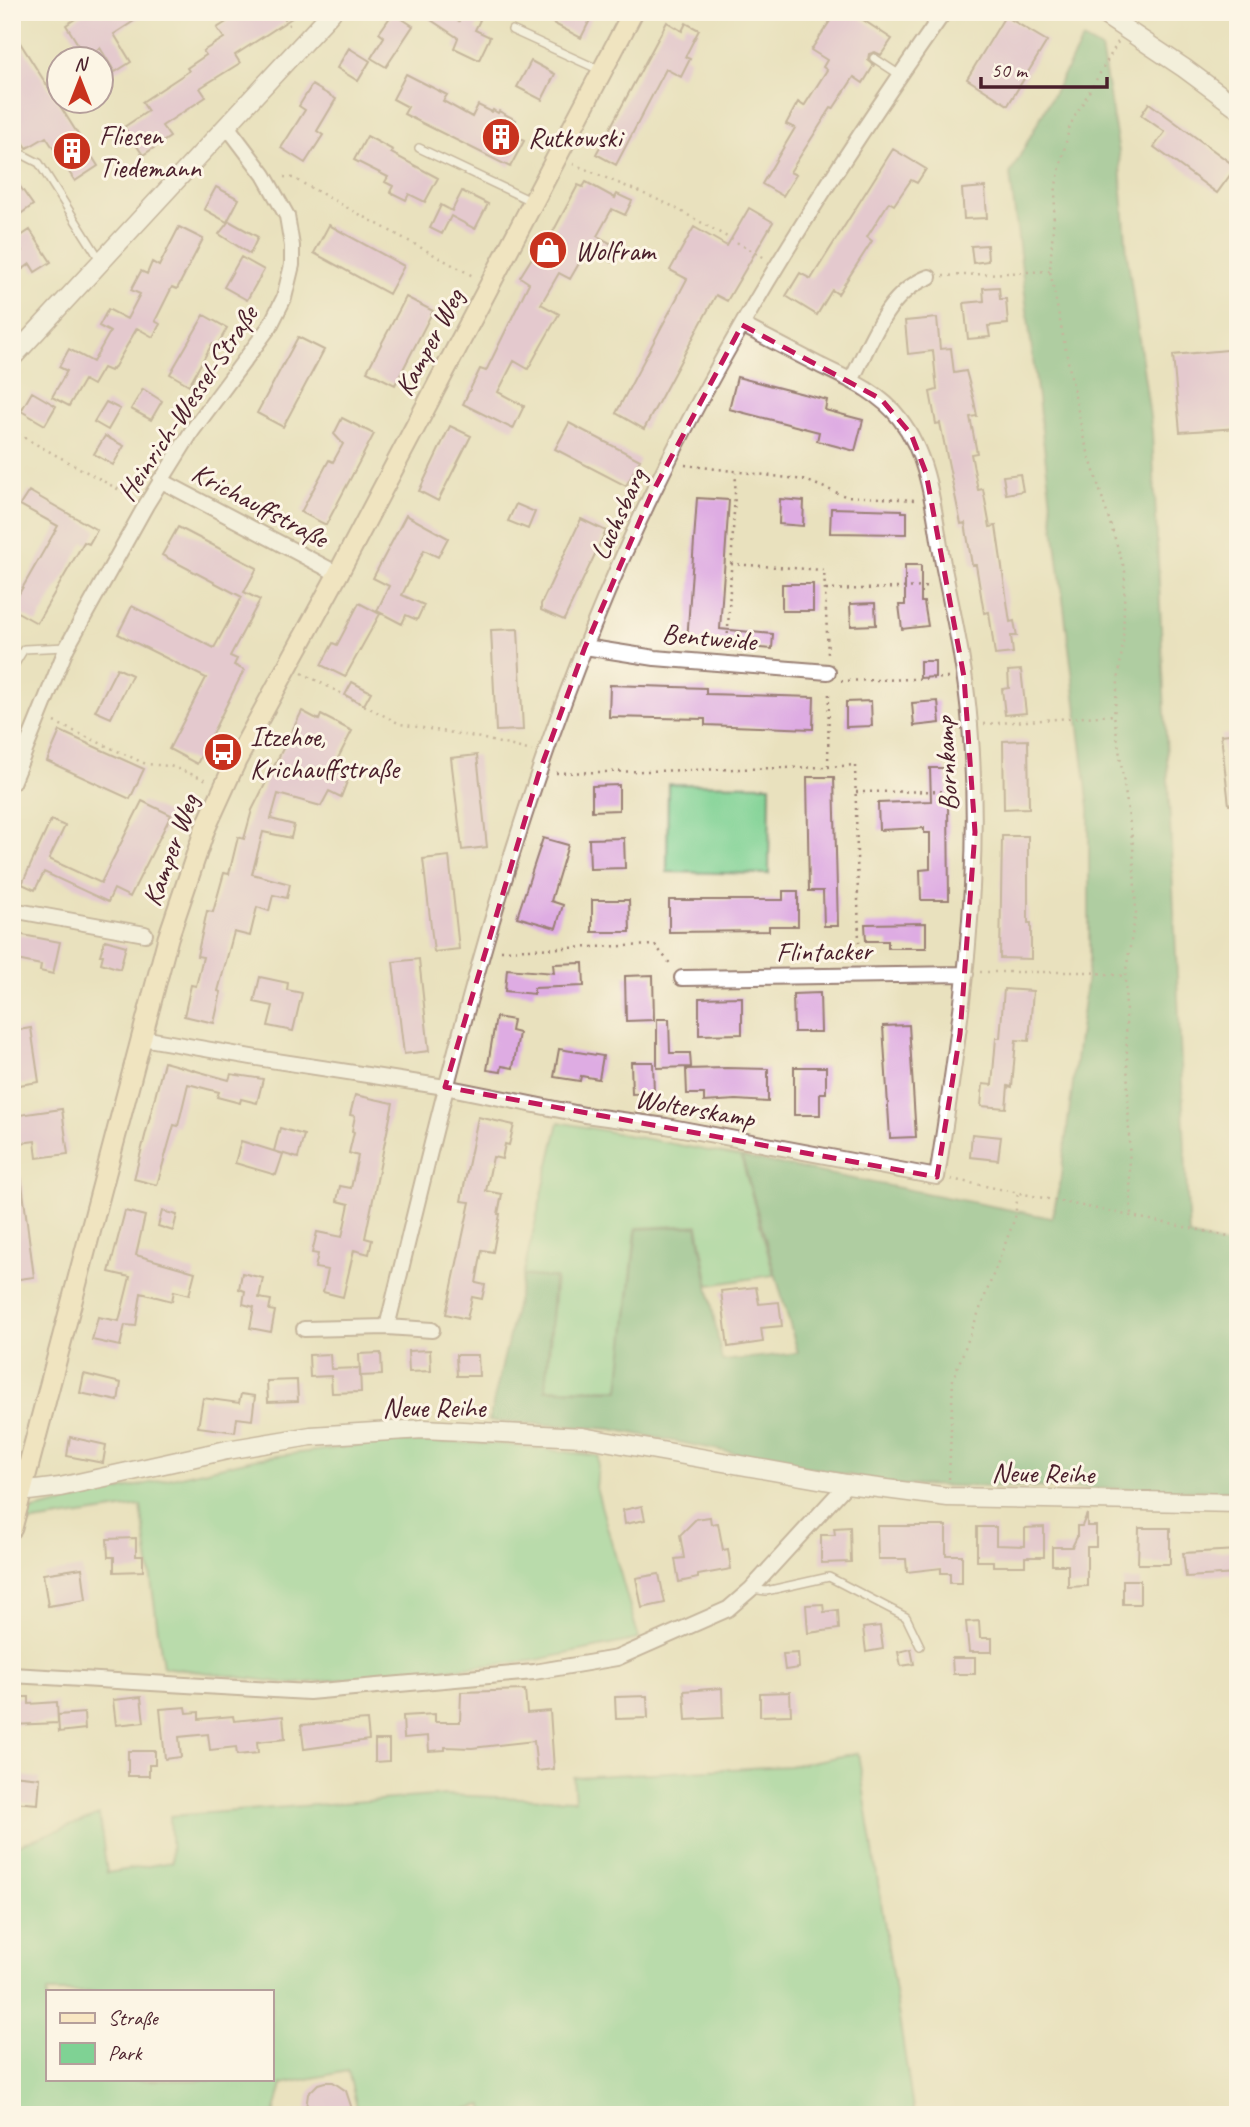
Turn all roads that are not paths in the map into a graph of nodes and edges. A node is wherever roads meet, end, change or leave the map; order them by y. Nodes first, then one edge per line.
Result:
1 (332, 12) edge
2 (633, 12) edge
3 (944, 12) edge
4 (1100, 12) edge
5 (512, 30) dead end
6 (874, 58) dead end
7 (603, 72) junction
8 (900, 75) junction
9 (1238, 108) edge
10 (227, 126) junction
11 (419, 148) dead end
12 (12, 149) edge
13 (534, 202) junction
14 (101, 262) junction
15 (929, 277) road end
16 (742, 325) junction
17 (12, 358) edge
18 (851, 381) junction
19 (160, 480) junction
20 (338, 574) junction
21 (585, 647) junction
22 (67, 648) junction
23 (12, 669) edge
24 (828, 672) road end
25 (12, 783) edge
26 (12, 911) edge
27 (145, 934) dead end
28 (966, 974) junction
29 (682, 978) road end
30 (142, 1038) junction
31 (445, 1087) junction
32 (937, 1177) joint
33 (387, 1327) junction
34 (304, 1329) dead end
35 (432, 1330) dead end
36 (847, 1483) junction
37 (22, 1492) junction
38 (1238, 1503) edge
39 (13, 1518) edge
40 (751, 1589) junction
41 (920, 1646) dead end
42 (12, 1675) edge

1 - 10 street
2 - 7 main road, Kamper Weg
3 - 8 street, Luchsbarg
4 - 9 street
5 - 7 lane
6 - 8 lane
7 - 13 main road, Kamper Weg
8 - 16 street, Luchsbarg
10 - 14 street
10 - 19 street, Heinrich-Wessel-Straße
11 - 13 lane
12 - 14 lane
13 - 20 main road, Kamper Weg
14 - 17 street
15 - 18 street
16 - 18 street, Bornkamp
16 - 21 street, Luchsbarg
18 - 28 street, Bornkamp
19 - 20 street, Krichauffstraße
19 - 22 street, Heinrich-Wessel-Straße
20 - 30 main road, Kamper Weg
21 - 24 street, Bentweide
21 - 31 street, Luchsbarg
22 - 23 lane
22 - 25 street, Heinrich-Wessel-Straße
26 - 27 street
28 - 29 street, Flintacker
28 - 32 street, Bornkamp
30 - 31 street, Wolterskamp
30 - 37 main road, Kamper Weg
31 - 32 street, Wolterskamp
31 - 33 street
33 - 34 street
33 - 35 street
36 - 37 street, Neue Reihe
36 - 38 street, Neue Reihe
36 - 40 street
37 - 39 main road, Kamper Weg
40 - 41 lane
40 - 42 street

